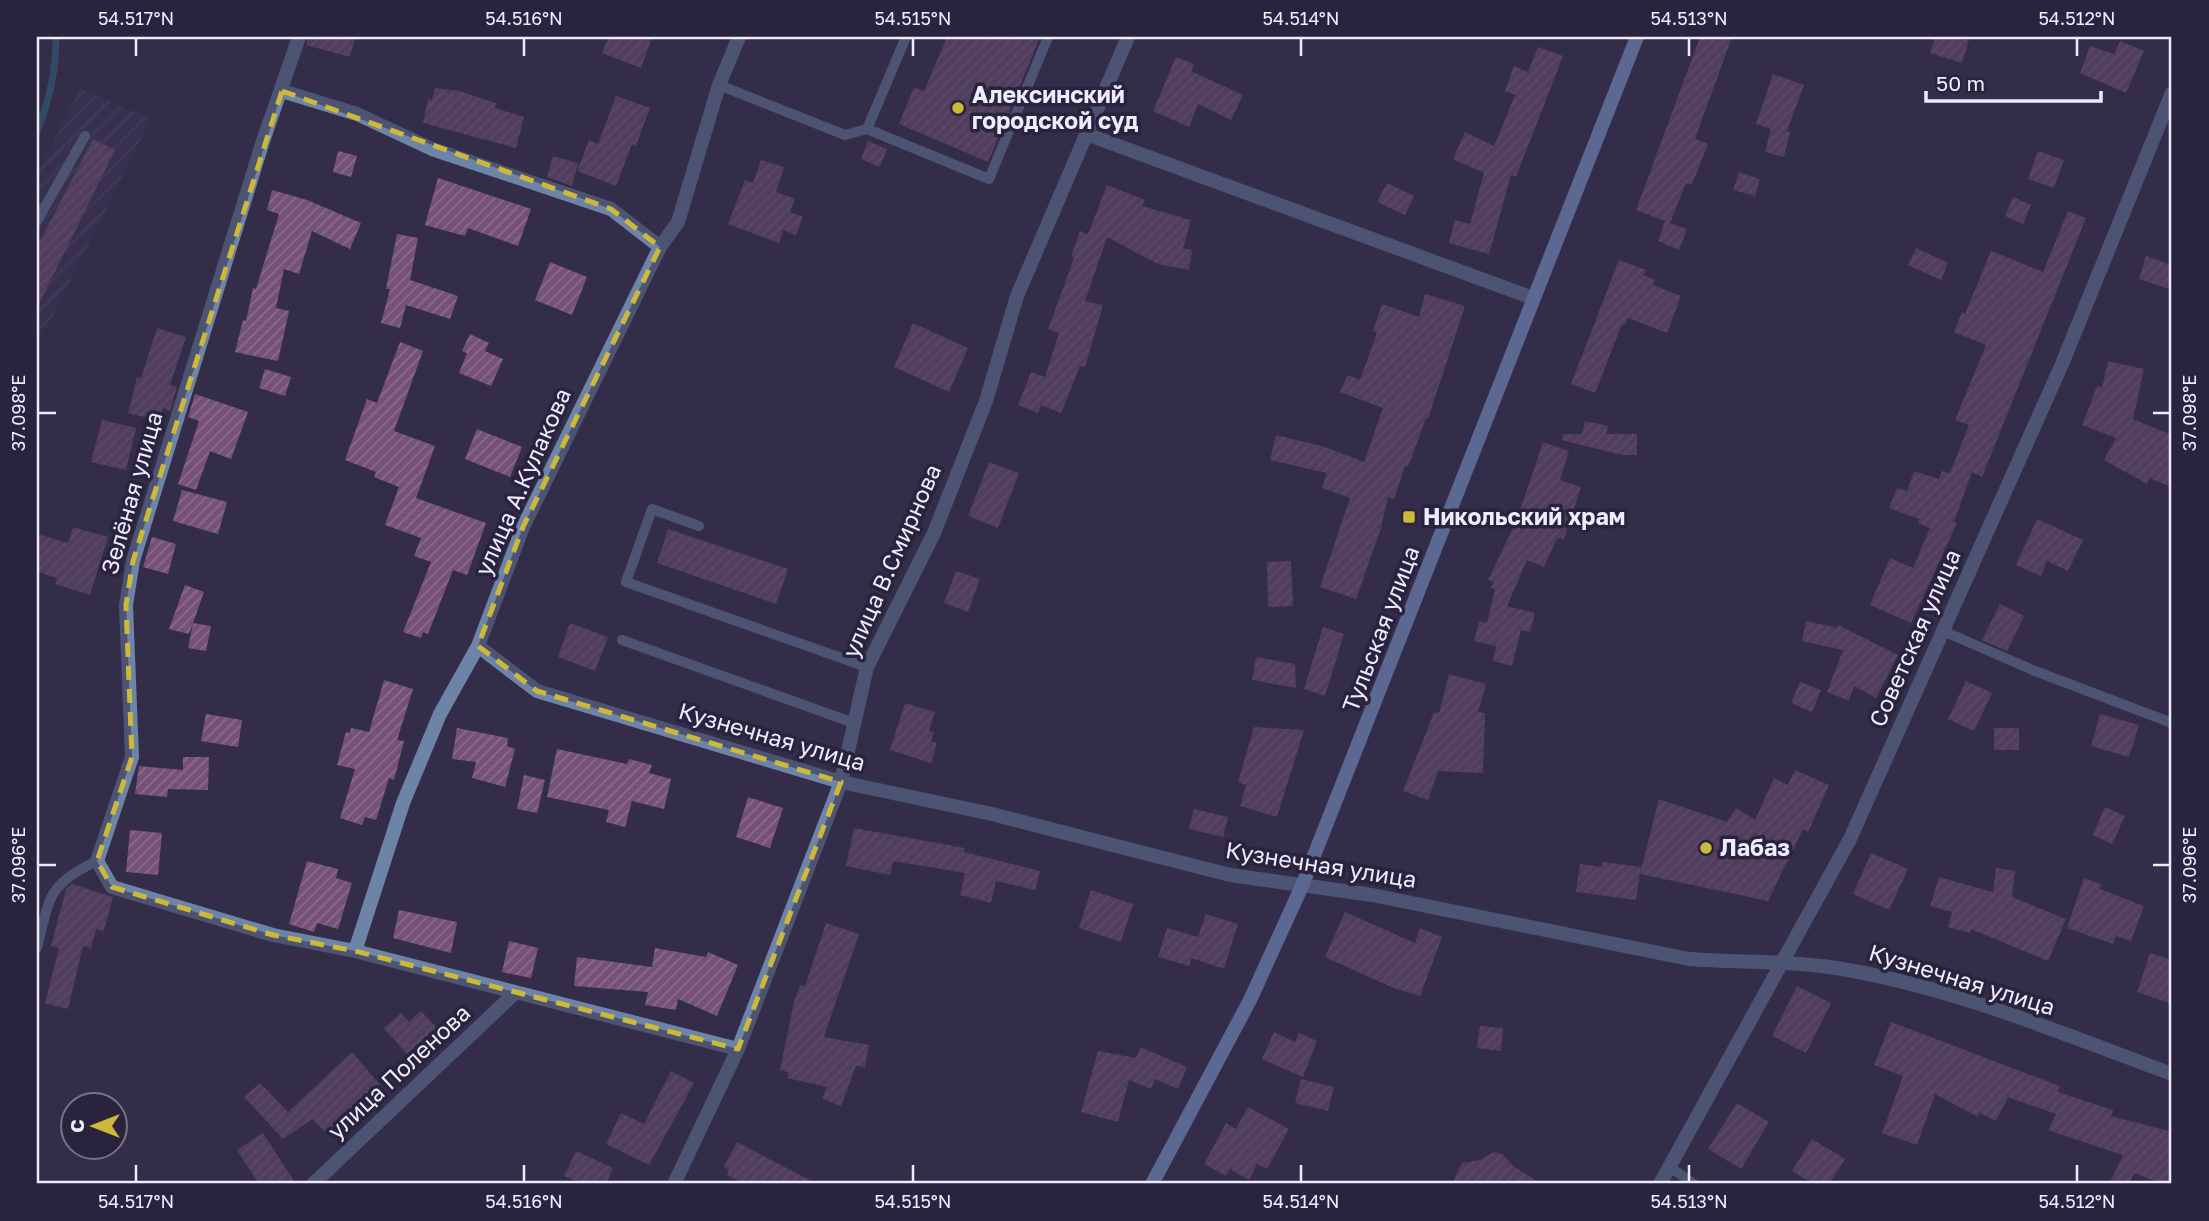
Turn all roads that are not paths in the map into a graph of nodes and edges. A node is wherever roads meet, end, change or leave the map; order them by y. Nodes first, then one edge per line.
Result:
1 (299, 37) edge
2 (739, 37) edge
3 (906, 37) edge
4 (1048, 37) edge
5 (1128, 37) edge
6 (1637, 37) edge
7 (719, 85) junction
8 (282, 91) junction
9 (2172, 93) edge
10 (867, 129) junction
11 (1086, 134) junction
12 (85, 136) dead end
13 (37, 221) edge
14 (660, 247) junction
15 (1533, 298) junction
16 (699, 526) dead end
17 (1943, 631) junction
18 (622, 640) dead end
19 (478, 646) junction
20 (867, 667) junction
21 (854, 723) junction
22 (2172, 723) edge
23 (841, 782) junction
24 (96, 861) junction
25 (1301, 886) junction
26 (37, 948) edge
27 (355, 951) junction
28 (1785, 961) junction
29 (515, 993) junction
30 (738, 1049) junction
31 (2172, 1074) edge
32 (1670, 1167) junction
33 (313, 1184) edge
34 (674, 1184) edge
35 (1152, 1184) edge
36 (1660, 1184) edge
37 (1694, 1184) edge

1 - 8 street, Зелёная улица
2 - 7 street, улица А.Кулакова
3 - 10 lane
4 - 10 lane
5 - 11 street, улица В.Смирнова
6 - 15 main road, Тульская улица
7 - 10 lane
7 - 14 street, улица А.Кулакова
8 - 14 street
8 - 24 street, Зелёная улица
9 - 17 street, Советская улица
11 - 15 street
11 - 20 street, улица В.Смирнова
12 - 13 lane
14 - 19 street, улица А.Кулакова
15 - 25 main road, Тульская улица
16 - 20 lane
17 - 22 lane
17 - 28 street, Советская улица
18 - 21 lane
19 - 23 street, Кузнечная улица
19 - 27 street, улица А.Кулакова
20 - 21 street, улица В.Смирнова
21 - 23 street, улица В.Смирнова
23 - 25 street, Кузнечная улица
23 - 30 street, улица В.Смирнова
24 - 26 lane
24 - 27 street
25 - 28 street, Кузнечная улица
25 - 35 main road, Тульская улица
27 - 29 street
28 - 31 street, Кузнечная улица
28 - 32 street, Советская улица
29 - 30 street
29 - 33 street, улица Поленова
30 - 34 street, улица В.Смирнова
32 - 36 street, Советская улица
32 - 37 lane

